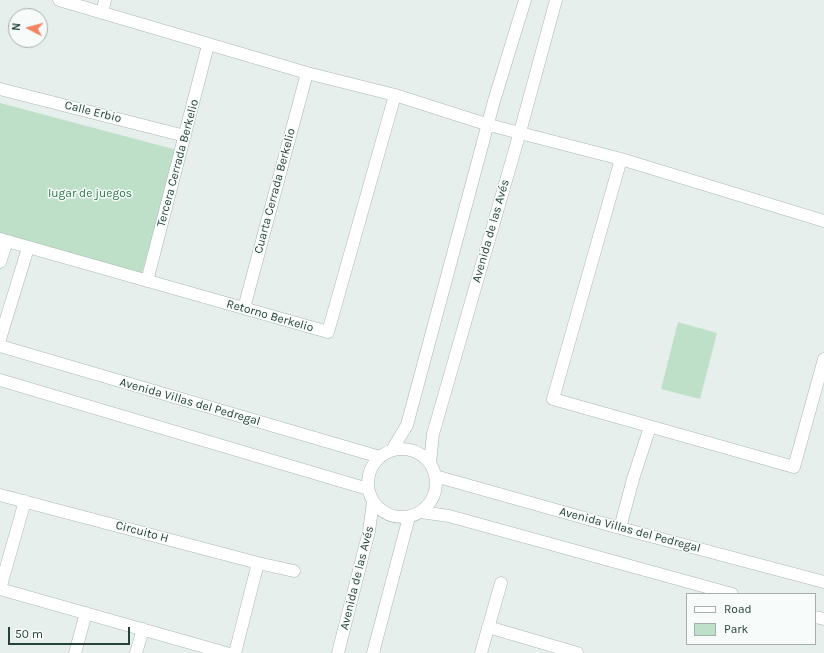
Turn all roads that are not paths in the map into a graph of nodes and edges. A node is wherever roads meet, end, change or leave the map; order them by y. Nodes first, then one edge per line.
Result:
1 (59, 0) edge
2 (105, 0) edge
3 (525, 0) edge
4 (556, 0) edge
5 (102, 13) junction
6 (208, 45) junction
7 (307, 73) junction
8 (0, 88) edge
9 (394, 96) junction
10 (489, 125) junction
11 (520, 132) junction
12 (185, 136) junction
13 (621, 159) junction
14 (824, 221) edge
15 (3, 240) edge
16 (28, 248) junction
17 (0, 262) edge
18 (146, 280) junction
19 (244, 308) junction
20 (0, 339) edge
21 (0, 346) edge
22 (824, 359) edge
23 (0, 380) edge
24 (650, 426) junction
25 (392, 450) junction
26 (380, 457) junction
27 (430, 463) junction
28 (436, 476) junction
29 (368, 489) junction
30 (0, 494) edge
31 (25, 501) junction
32 (373, 502) junction
33 (421, 512) junction
34 (408, 517) junction
35 (620, 528) junction
36 (258, 563) junction
37 (294, 571) dead end
38 (824, 582) edge
39 (501, 583) dead end
40 (0, 589) edge
41 (728, 593) edge
42 (86, 613) junction
43 (488, 627) junction
44 (143, 629) junction
45 (75, 653) edge
46 (136, 653) edge
47 (226, 653) edge
48 (235, 653) edge
49 (338, 653) edge
50 (372, 653) edge
51 (481, 653) edge
52 (577, 653) edge

1 - 5 street
2 - 5 street
3 - 10 street
4 - 11 street, Avenida de las Avés
5 - 6 street
6 - 7 street
6 - 12 street, Tercera Cerrada Berkelio
7 - 9 street
7 - 19 street, Cuarta Cerrada Berkelio
8 - 12 street, Calle Erbio
9 - 10 street
9 - 19 street, Retorno Berkelio
10 - 11 street
10 - 25 street
11 - 13 street
11 - 27 street, Avenida de las Avés
12 - 18 street, Tercera Cerrada Berkelio
13 - 14 street
13 - 24 street
15 - 16 street, Retorno Berkelio
15 - 17 street
16 - 18 street, Retorno Berkelio
16 - 20 street
18 - 19 street, Retorno Berkelio
21 - 26 street, Avenida Villas del Pedregal
22 - 24 street
23 - 29 street
24 - 35 street
25 - 26 street
25 - 27 street
26 - 29 street
27 - 28 street
28 - 33 street
28 - 35 street, Avenida Villas del Pedregal
29 - 32 street
30 - 31 street, Circuito H
31 - 36 street, Circuito H
31 - 40 street
32 - 34 street
32 - 49 street, Avenida de las Avés
33 - 34 street
33 - 41 street
34 - 50 street
35 - 38 street, Avenida Villas del Pedregal
36 - 37 street, Circuito H
36 - 48 street
39 - 43 street
40 - 42 street
42 - 44 street
42 - 45 street
43 - 51 street
43 - 52 street
44 - 46 street
44 - 47 street

